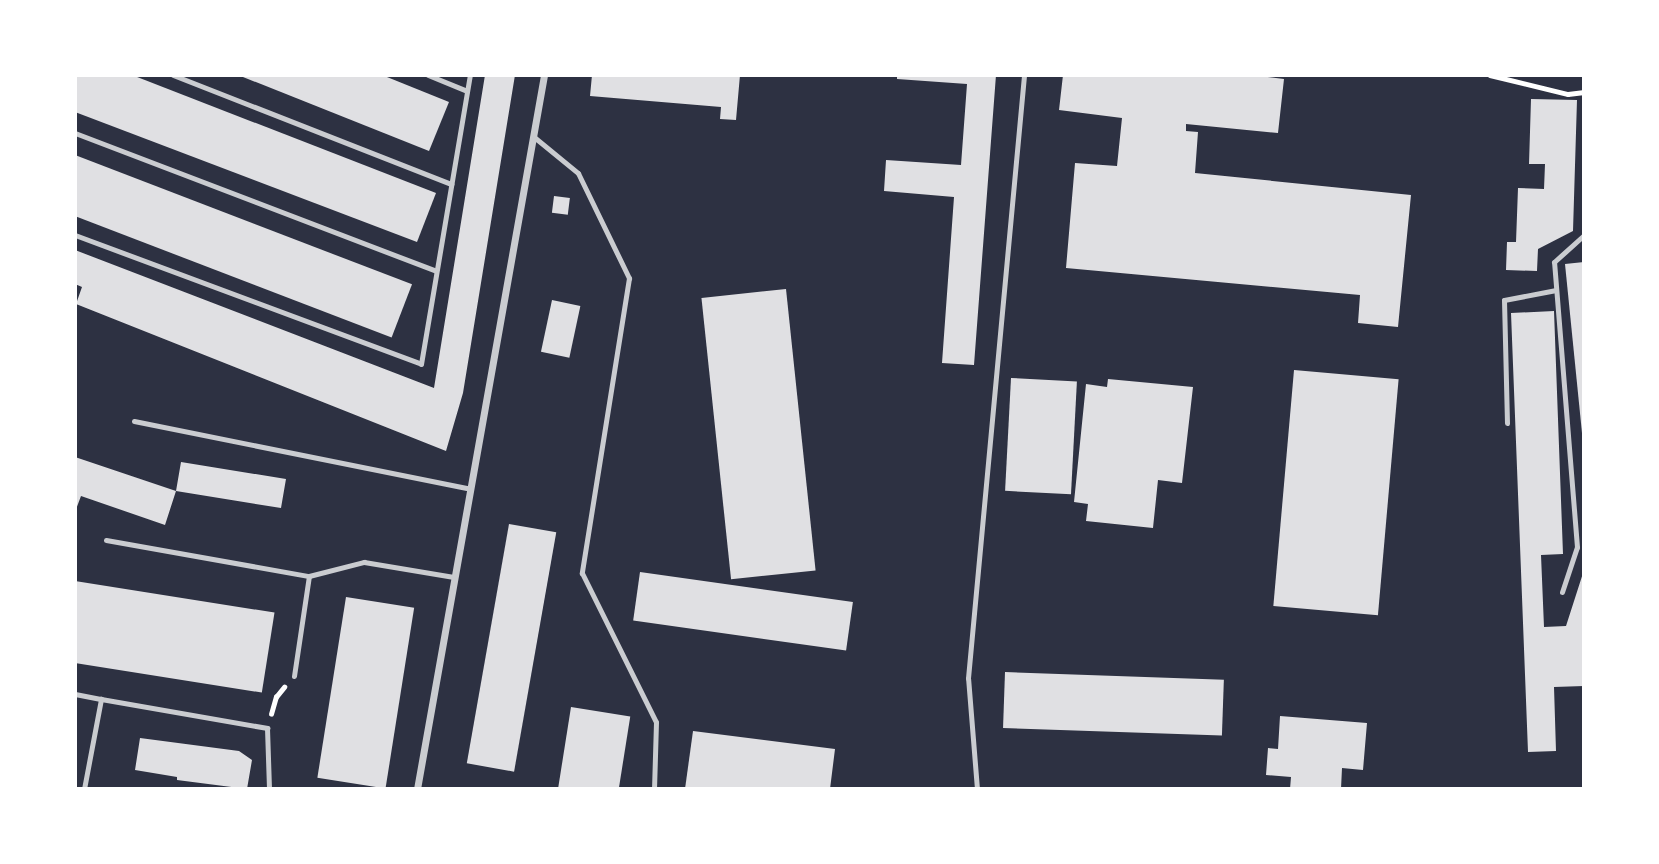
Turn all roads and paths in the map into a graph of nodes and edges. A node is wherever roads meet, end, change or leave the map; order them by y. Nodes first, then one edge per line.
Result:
1 (173, 75) edge
2 (428, 75) edge
3 (470, 75) edge
4 (544, 75) edge
5 (1024, 75) edge
6 (1490, 75) edge
7 (467, 91) junction
8 (1584, 92) edge
9 (75, 133) edge
10 (534, 137) junction
11 (451, 184) junction
12 (75, 235) edge
13 (1584, 235) edge
14 (436, 271) junction
15 (1556, 290) junction
16 (134, 421) dead end
17 (1507, 423) dead end
18 (470, 489) junction
19 (106, 540) dead end
20 (309, 576) junction
21 (454, 577) junction
22 (1562, 592) dead end
23 (294, 676) joint
24 (75, 694) edge
25 (100, 699) junction
26 (267, 728) junction
27 (84, 789) edge
28 (269, 789) edge
29 (416, 789) edge
30 (654, 789) edge
31 (977, 789) edge

1 - 11 lane
2 - 7 lane
3 - 7 lane
4 - 10 street
5 - 31 lane
6 - 8 path
7 - 11 lane
9 - 14 lane
10 - 18 street
10 - 30 lane
11 - 14 lane
12 - 14 lane
13 - 15 lane
15 - 17 lane
15 - 22 lane
16 - 18 lane
18 - 21 street
19 - 20 lane
20 - 21 lane
20 - 23 lane
21 - 29 street
23 - 26 path
24 - 25 lane
25 - 26 lane
25 - 27 lane
26 - 28 lane

